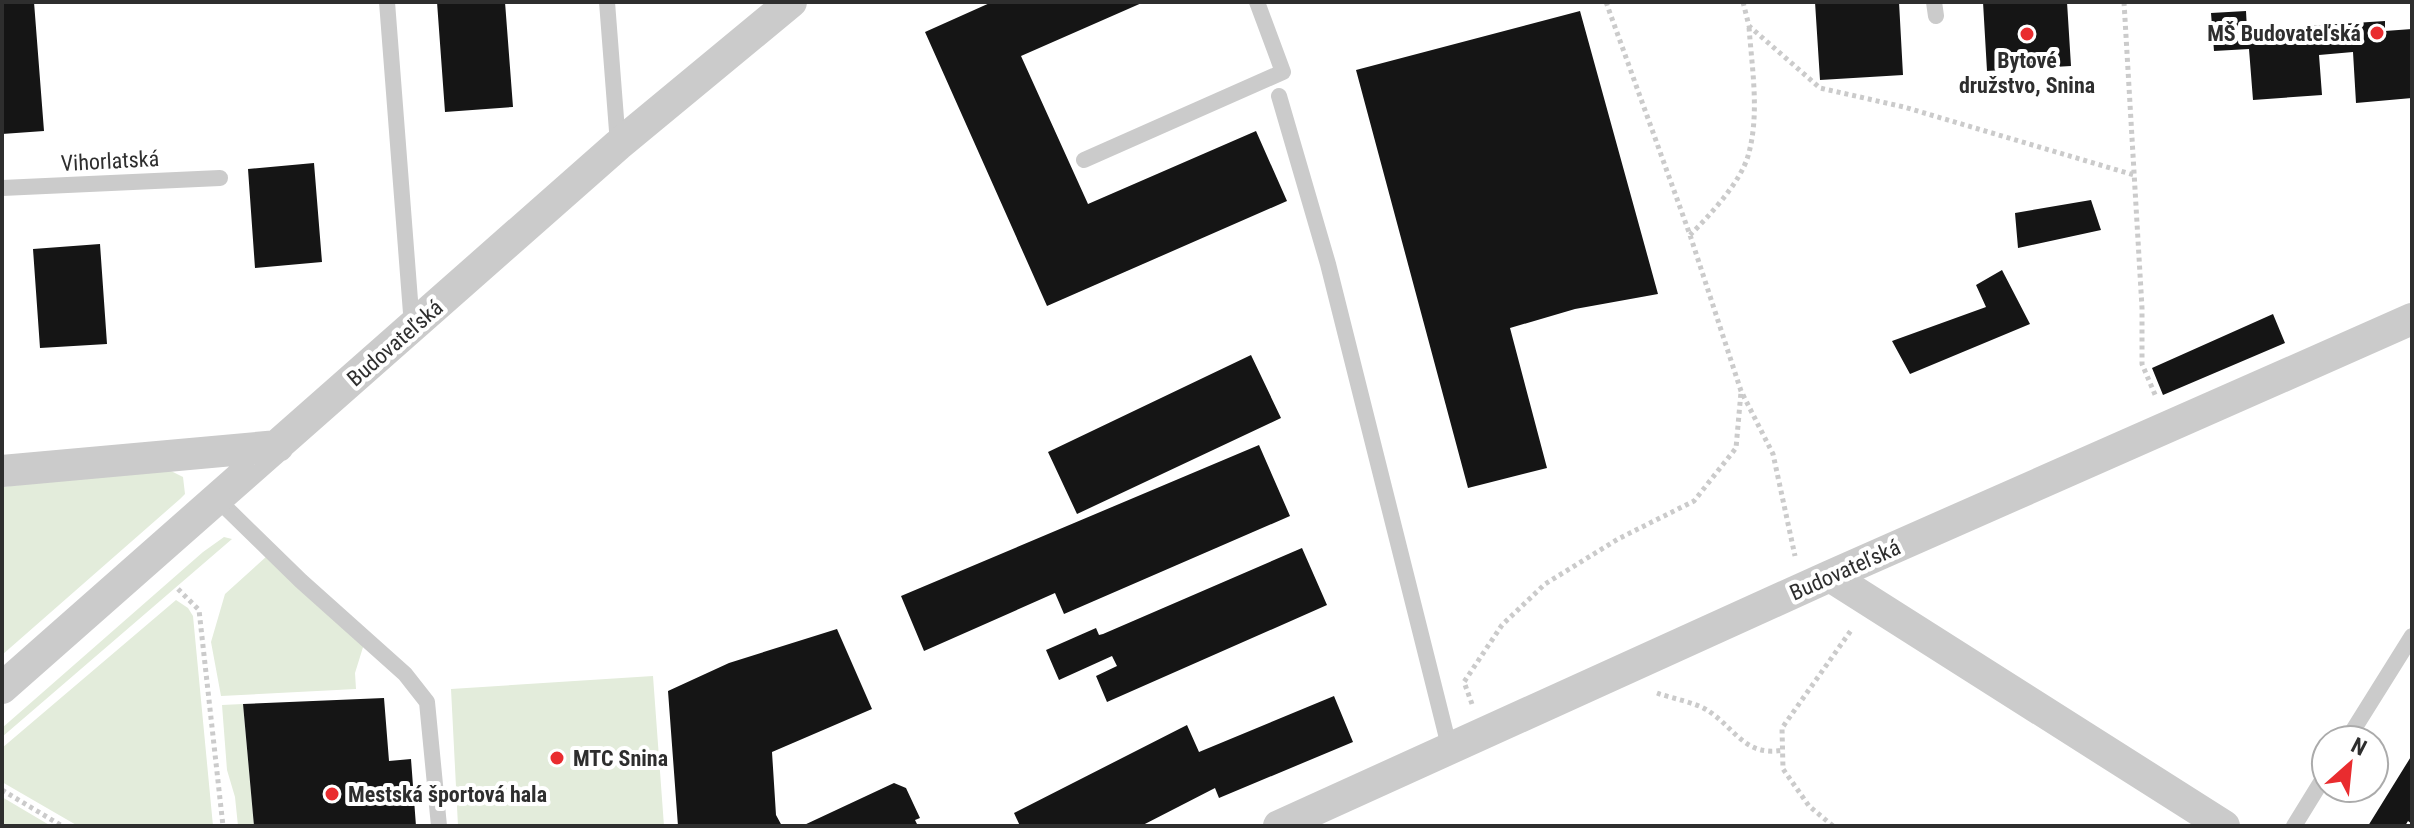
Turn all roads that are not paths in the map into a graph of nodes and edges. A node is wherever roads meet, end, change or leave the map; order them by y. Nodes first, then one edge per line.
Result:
1 (387, 2) edge
2 (607, 2) edge
3 (791, 2) edge
4 (1257, 2) edge
5 (1279, 96) dead end
6 (618, 145) junction
7 (1084, 160) dead end
8 (220, 178) dead end
9 (2, 188) edge
10 (2412, 319) edge
11 (412, 327) junction
12 (278, 446) junction
13 (2, 471) edge
14 (217, 499) junction
15 (1830, 576) junction
16 (2412, 636) edge
17 (2, 688) edge
18 (2357, 724) edge
19 (1450, 750) junction
20 (2310, 800) edge
21 (439, 826) edge
22 (1279, 826) edge
23 (2224, 826) edge
24 (2294, 826) edge

1 - 11 lane
2 - 6 lane
3 - 6 street, Budovateľská
4 - 7 lane
5 - 19 lane
6 - 11 street, Budovateľská
8 - 9 lane, Vihorlatská
10 - 15 street, Budovateľská
11 - 12 street, Budovateľská
12 - 13 street
12 - 14 street, Budovateľská
14 - 17 street, Budovateľská
14 - 21 lane
15 - 19 street, Budovateľská
15 - 23 street
16 - 18 lane
19 - 22 street, Budovateľská
20 - 24 lane

